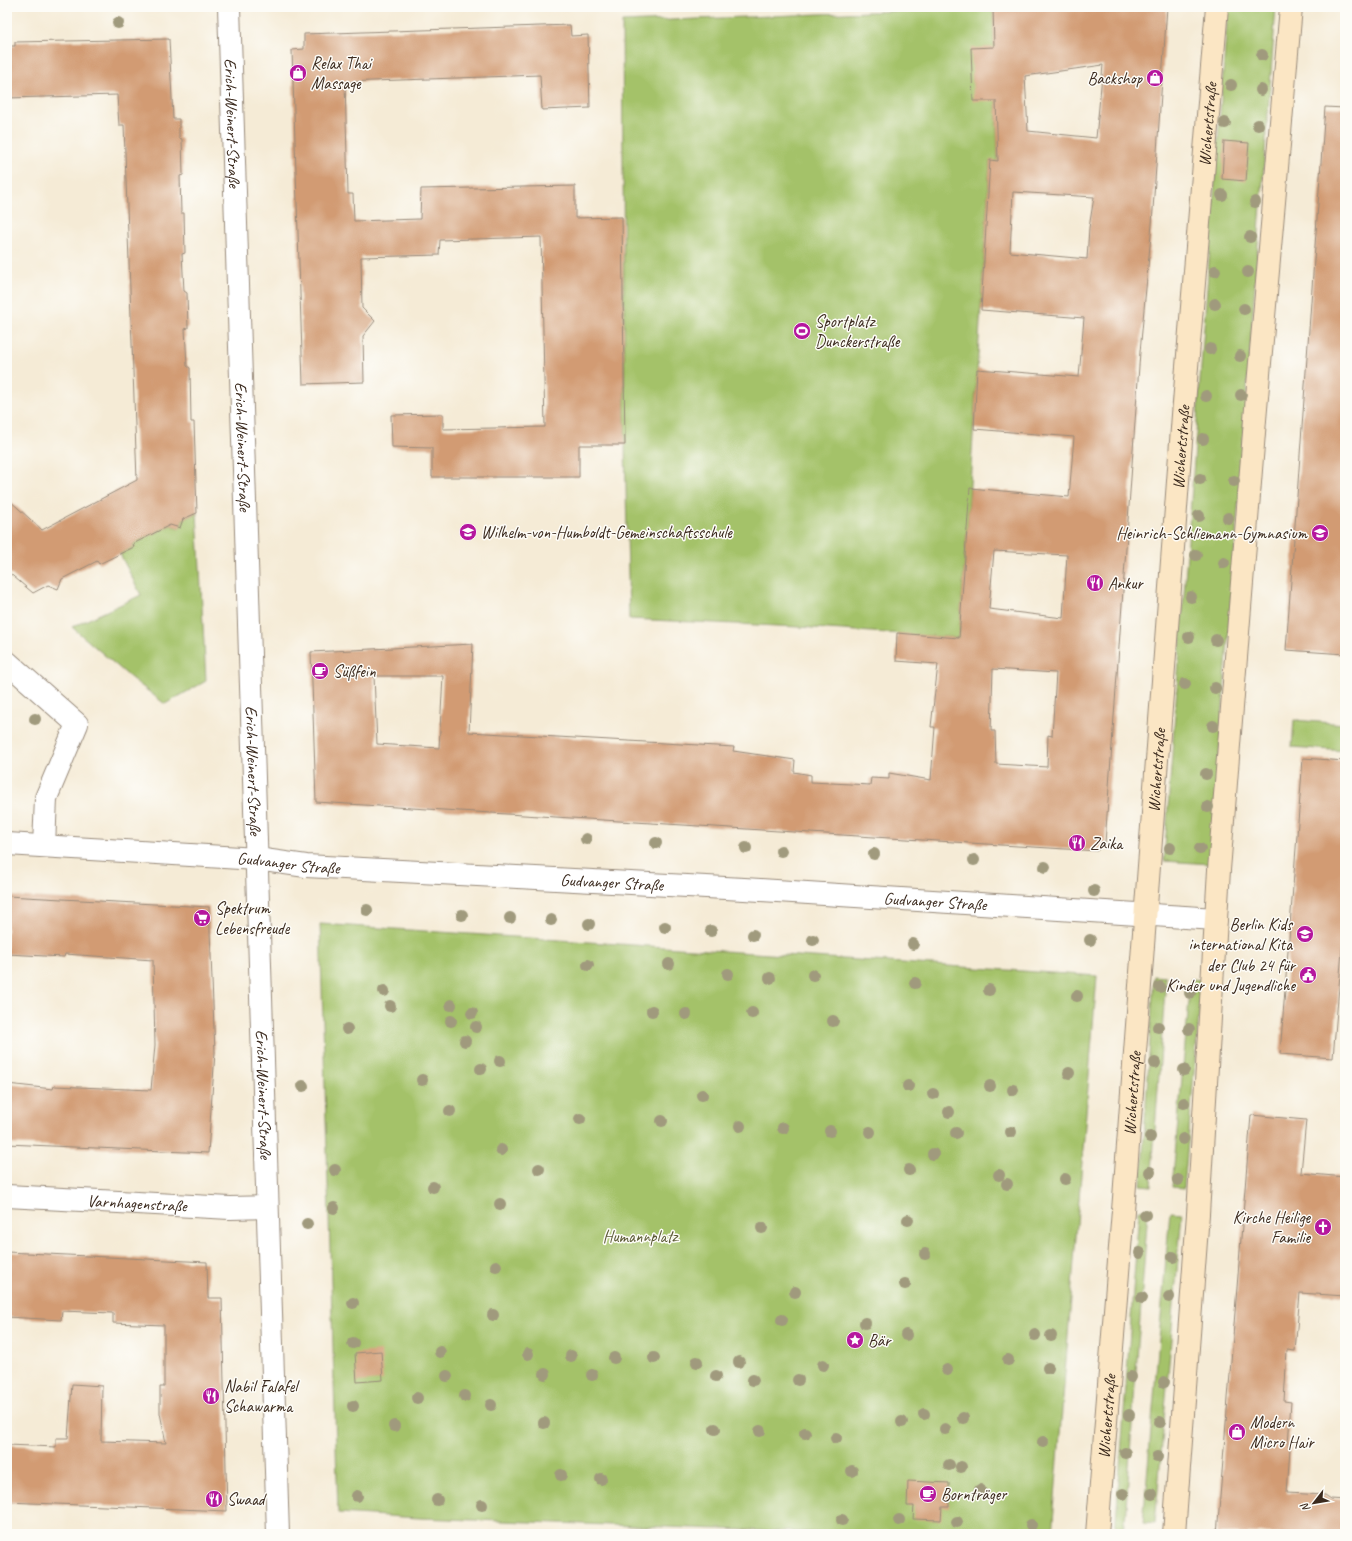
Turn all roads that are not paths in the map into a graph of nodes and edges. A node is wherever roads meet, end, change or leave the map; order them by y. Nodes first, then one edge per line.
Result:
1 (228, 7) edge
2 (1217, 7) edge
3 (1291, 7) edge
4 (7, 662) edge
5 (7, 844) edge
6 (44, 846) junction
7 (257, 859) junction
8 (1146, 915) junction
9 (1216, 918) junction
10 (7, 1196) edge
11 (267, 1207) junction
12 (278, 1534) edge
13 (1097, 1534) edge
14 (1174, 1534) edge

1 - 7 street, Erich-Weinert-Straße
2 - 8 street, Wichertstraße
3 - 9 street
4 - 6 street
5 - 6 street, Gudvanger Straße
6 - 7 street, Gudvanger Straße
7 - 8 street, Gudvanger Straße
7 - 11 street, Erich-Weinert-Straße
8 - 9 street, Gudvanger Straße
8 - 13 street, Wichertstraße
9 - 14 street
10 - 11 street, Varnhagenstraße
11 - 12 street, Erich-Weinert-Straße

